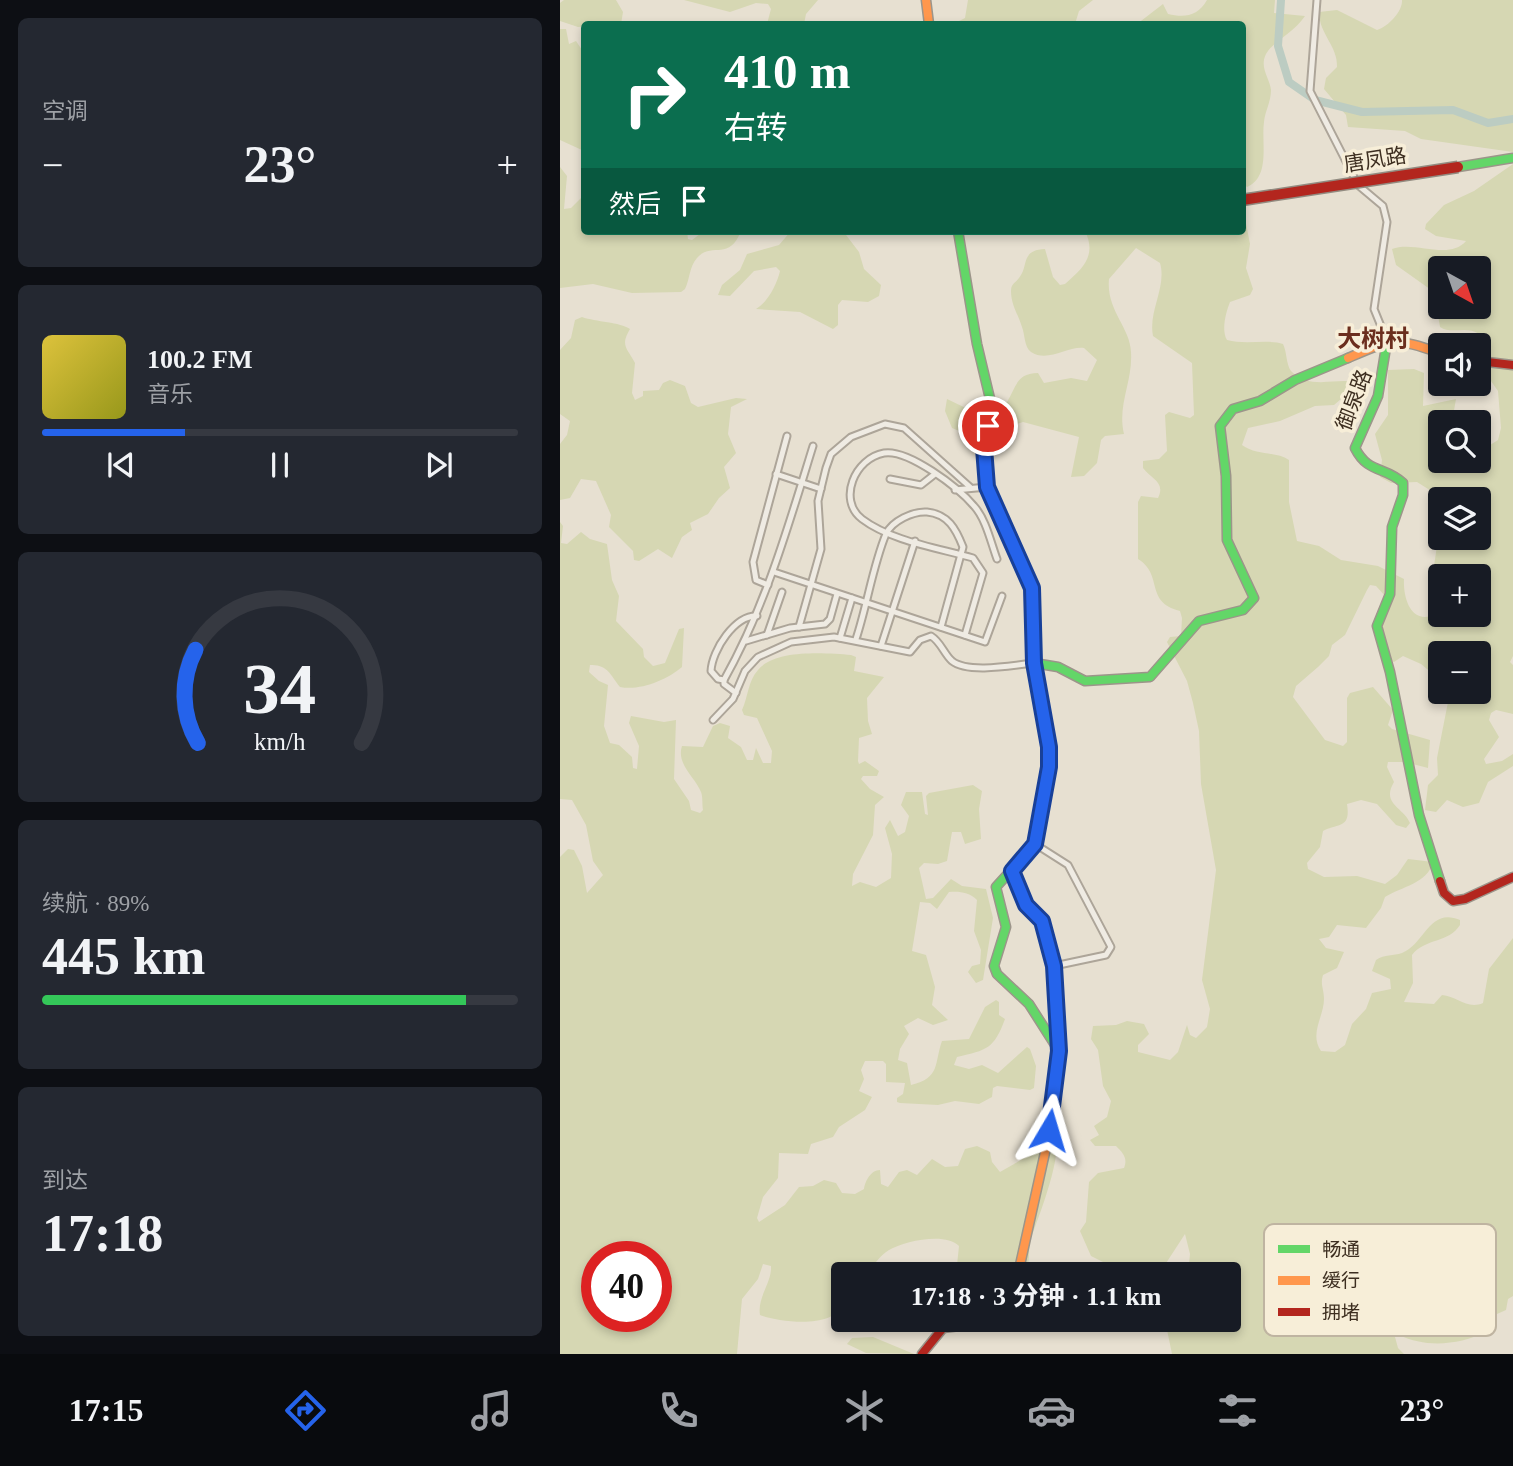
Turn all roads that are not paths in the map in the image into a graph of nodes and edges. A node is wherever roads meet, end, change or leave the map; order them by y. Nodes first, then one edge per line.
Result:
1 (926, 0) edge
2 (1317, 0) edge
3 (929, 21) edge
4 (1513, 158) edge
5 (1246, 199) edge
6 (959, 235) edge
7 (1387, 341) junction
8 (1428, 349) edge
9 (1491, 362) edge
10 (1513, 365) edge
11 (787, 436) dead end
12 (813, 446) dead end
13 (776, 474) junction
14 (935, 474) junction
15 (890, 479) dead end
16 (802, 482) junction
17 (970, 487) junction
18 (987, 487) junction
19 (821, 489) junction
20 (955, 490) junction
21 (887, 532) junction
22 (915, 541) junction
23 (963, 555) junction
24 (997, 559) dead end
25 (774, 572) junction
26 (768, 585) junction
27 (812, 587) junction
28 (782, 593) dead end
29 (837, 594) junction
30 (1002, 596) dead end
31 (852, 598) junction
32 (868, 603) junction
33 (892, 611) junction
34 (757, 617) junction
35 (799, 627) junction
36 (941, 627) junction
37 (767, 635) junction
38 (965, 635) junction
39 (840, 638) junction
40 (856, 639) junction
41 (746, 641) junction
42 (881, 646) junction
43 (1034, 663) junction
44 (724, 680) junction
45 (736, 693) junction
46 (713, 720) dead end
47 (1035, 844) junction
48 (1012, 871) junction
49 (1513, 877) edge
50 (1054, 966) junction
51 (1059, 1051) junction
52 (1021, 1262) edge
53 (940, 1332) edge
54 (922, 1354) edge

1 - 3 main road
2 - 7 street
4 - 5 main road, 唐凤路, bridge
6 - 18 main road
7 - 8 main road
7 - 43 main road, 御泉路
7 - 49 main road, 御泉路
9 - 10 main road
11 - 13 street
12 - 16 street
13 - 16 street
13 - 26 street
14 - 15 street
14 - 20 street
14 - 21 street
16 - 19 street
16 - 25 street
17 - 18 street
17 - 19 street
17 - 20 street
18 - 43 main road
19 - 27 street
20 - 24 street
21 - 22 street
21 - 23 street
21 - 32 street
22 - 23 street
22 - 33 street
23 - 36 street
23 - 38 street
25 - 26 street
25 - 27 street
26 - 34 street
27 - 29 street
27 - 35 street
28 - 37 street
29 - 31 street
29 - 35 street
30 - 38 street
31 - 32 street
31 - 39 street
32 - 33 street
32 - 40 street
33 - 36 street
33 - 42 street
34 - 41 street
34 - 44 street
35 - 37 street
36 - 38 street
37 - 41 street
39 - 40 street
39 - 45 street
40 - 42 street
41 - 44 street
42 - 43 street
43 - 47 main road
44 - 45 street
45 - 46 street
47 - 48 main road
47 - 50 street
48 - 50 main road
48 - 51 main road
50 - 51 main road
51 - 52 main road
53 - 54 main road

